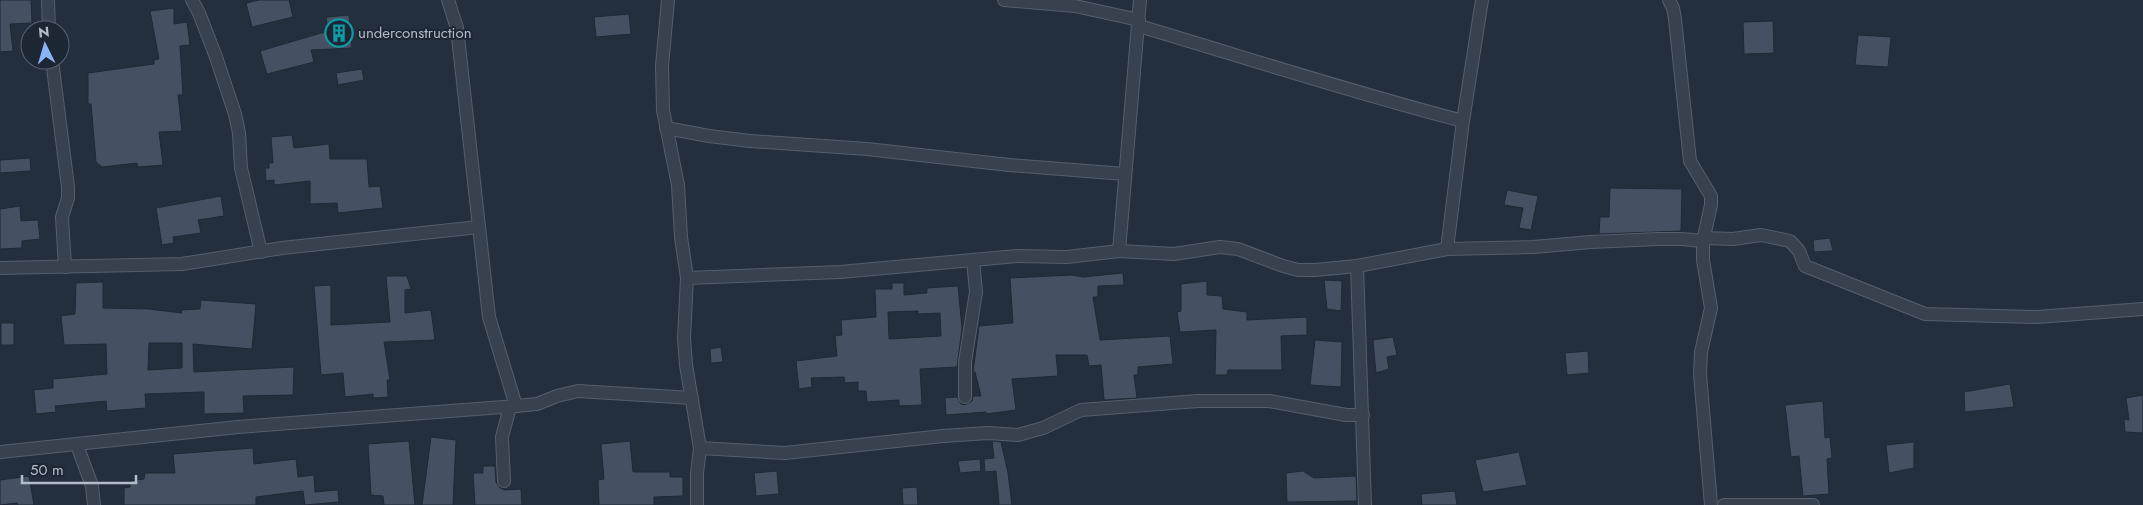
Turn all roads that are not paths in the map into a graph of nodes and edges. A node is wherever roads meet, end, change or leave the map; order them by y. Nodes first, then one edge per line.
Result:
1 (48, 0) edge
2 (192, 0) edge
3 (448, 0) edge
4 (668, 0) edge
5 (1004, 0) edge
6 (1140, 0) edge
7 (1482, 0) edge
8 (1669, 0) edge
9 (49, 20) edge
10 (1139, 23) junction
11 (53, 70) edge
12 (1463, 121) junction
13 (666, 128) junction
14 (1125, 174) junction
15 (479, 227) junction
16 (1703, 239) junction
17 (1447, 249) junction
18 (1119, 251) junction
19 (261, 252) junction
20 (973, 260) junction
21 (65, 266) junction
22 (1357, 266) junction
23 (0, 268) edge
24 (687, 278) junction
25 (2143, 309) edge
26 (965, 397) dead end
27 (692, 398) junction
28 (513, 407) junction
29 (1363, 415) junction
30 (77, 445) junction
31 (700, 448) junction
32 (0, 452) edge
33 (504, 481) dead end
34 (94, 505) edge
35 (697, 505) edge
36 (1365, 505) edge
37 (1711, 505) edge
38 (1724, 505) edge
39 (1814, 505) edge

1 - 9 street
2 - 19 street
3 - 15 street
4 - 13 street
5 - 10 street
6 - 10 street
7 - 12 street
8 - 16 street
10 - 12 street
10 - 14 street
11 - 21 street
12 - 17 street
13 - 14 street
13 - 24 street
14 - 18 street
15 - 19 street
15 - 28 street
16 - 17 street
16 - 25 street
16 - 37 street
17 - 22 street
18 - 20 street
18 - 22 street
19 - 21 street
20 - 24 street
20 - 26 street
21 - 23 street
22 - 29 street
24 - 27 street
27 - 28 street
27 - 31 street
28 - 30 street
28 - 33 street
29 - 31 street
29 - 36 street
30 - 32 street
30 - 34 street
31 - 35 street
38 - 39 street

